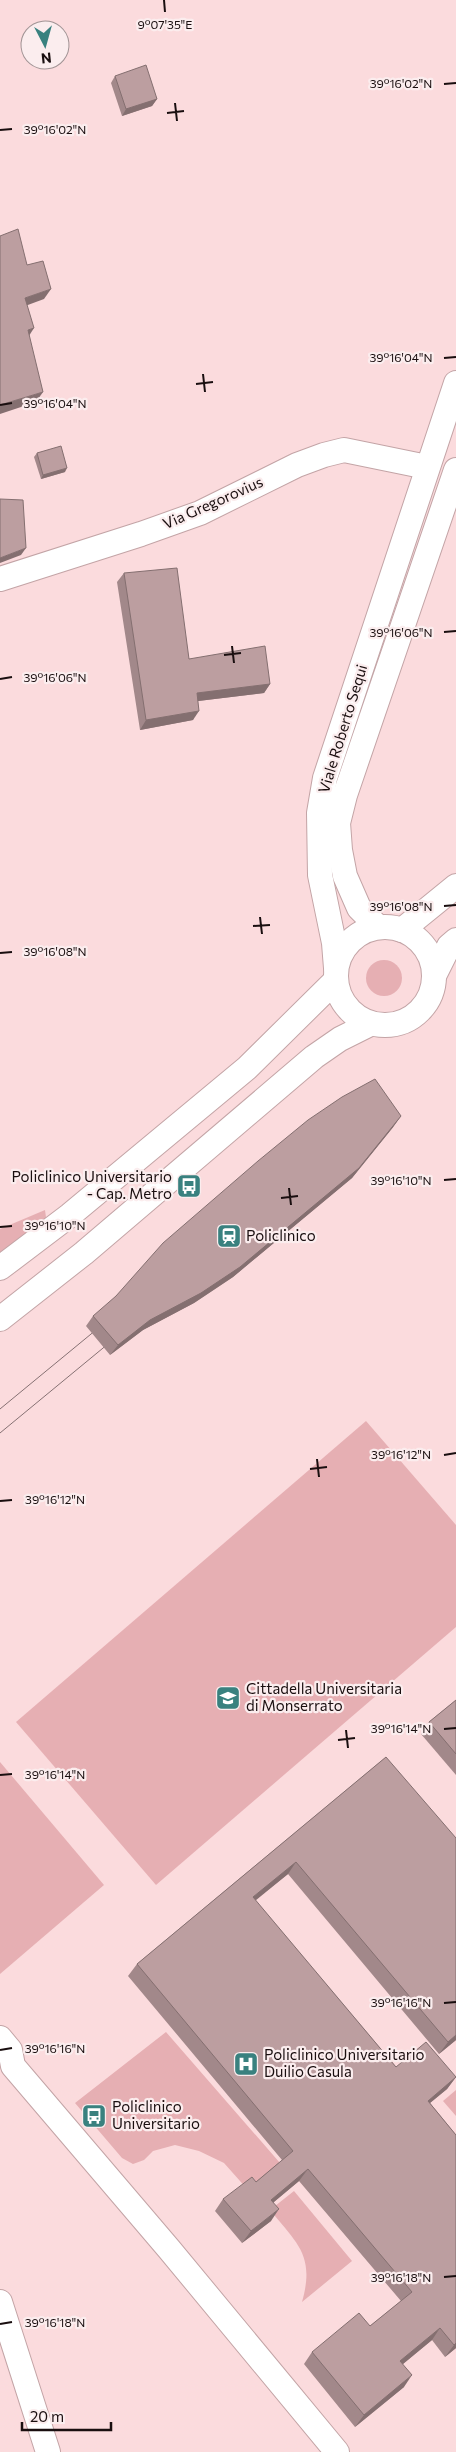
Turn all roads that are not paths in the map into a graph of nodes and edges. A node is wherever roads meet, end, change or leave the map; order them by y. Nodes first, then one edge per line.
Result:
1 (456, 383) edge
2 (427, 467) junction
3 (456, 470) edge
4 (0, 579) edge
5 (456, 886) edge
6 (378, 927) junction
7 (402, 930) junction
8 (456, 940) edge
9 (336, 974) junction
10 (435, 974) junction
11 (370, 1024) junction
12 (0, 1268) edge
13 (0, 1319) edge
14 (0, 2038) edge
15 (0, 2302) edge
16 (48, 2452) edge
17 (337, 2452) edge

1 - 2 street, Viale Roberto Sequi
2 - 4 street, Via Gregorovius
2 - 9 street, Viale Roberto Sequi
3 - 6 street, Viale Roberto Sequi
5 - 7 street
6 - 7 street
6 - 9 street
7 - 10 street
8 - 10 street
9 - 11 street
9 - 12 street
10 - 11 street
11 - 13 street
14 - 17 street
15 - 16 street

